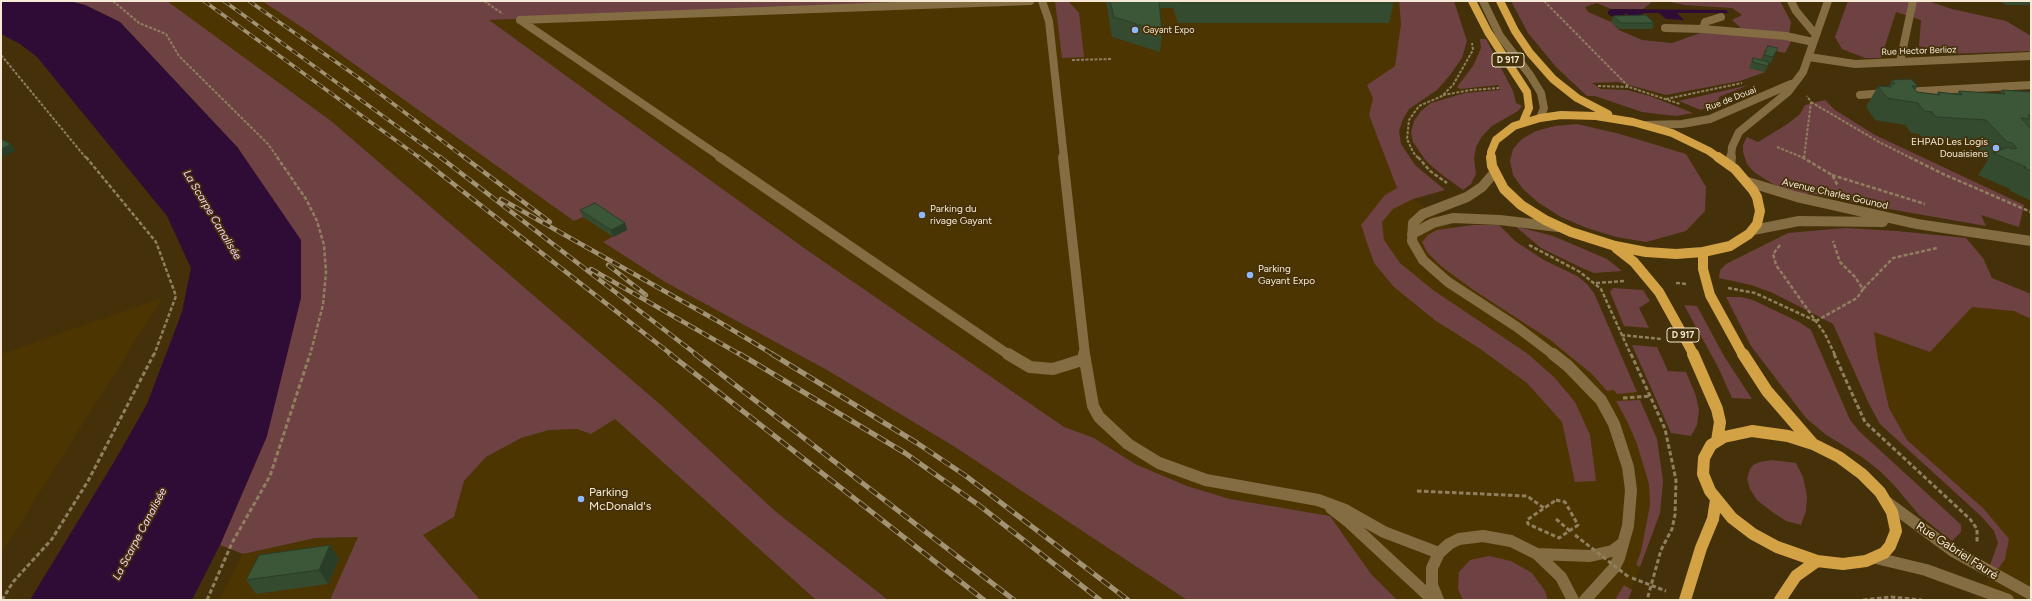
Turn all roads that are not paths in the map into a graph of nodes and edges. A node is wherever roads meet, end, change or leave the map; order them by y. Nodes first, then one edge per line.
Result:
1 (1030, 1) edge
2 (1042, 1) edge
3 (1472, 1) edge
4 (1483, 1) edge
5 (1500, 1) edge
6 (1791, 1) edge
7 (1828, 1) edge
8 (1913, 1) edge
9 (1721, 17) dead end
10 (1665, 28) dead end
11 (1703, 29) junction
12 (1816, 35) junction
13 (1814, 42) junction
14 (2031, 56) edge
15 (1809, 57) junction
16 (1900, 62) junction
17 (1796, 81) junction
18 (2031, 85) edge
19 (1860, 95) dead end
20 (1540, 118) junction
21 (1621, 119) junction
22 (1523, 122) junction
23 (1645, 125) junction
24 (1730, 165) junction
25 (1494, 173) junction
26 (1748, 182) junction
27 (1917, 224) junction
28 (1558, 227) junction
29 (1753, 230) junction
30 (1412, 234) junction
31 (2031, 241) edge
32 (1615, 246) junction
33 (1703, 252) junction
34 (1085, 359) junction
35 (1717, 441) junction
36 (1813, 444) junction
37 (1318, 500) junction
38 (1716, 500) junction
39 (1887, 502) junction
40 (1623, 543) junction
41 (1438, 553) junction
42 (1537, 554) junction
43 (1876, 558) junction
44 (1817, 560) junction
45 (2031, 594) edge
46 (1685, 599) edge
47 (1433, 600) edge
48 (1438, 600) edge
49 (1573, 600) edge
50 (1585, 600) edge
51 (1780, 600) edge
52 (2008, 600) edge

1 - 34 street
2 - 34 street
3 - 22 main road, D 917
4 - 20 street
5 - 21 main road, D 917
6 - 12 street
7 - 12 street
8 - 16 street
9 - 11 street
10 - 11 street
11 - 13 street
12 - 13 street
13 - 15 street
14 - 16 street, Rue Hector Berlioz
15 - 16 street, Rue Hector Berlioz
15 - 17 street
17 - 23 street, Rue de Douai
17 - 24 street
18 - 19 street
20 - 21 main road
20 - 22 main road
21 - 23 main road
22 - 25 main road
23 - 24 main road
24 - 26 main road
25 - 28 main road
25 - 30 street
26 - 27 street, Avenue Charles Gounod
26 - 29 main road
27 - 29 street, Avenue Charles Gounod
27 - 31 street, Avenue Charles Gounod
28 - 30 street
28 - 32 main road
29 - 33 main road
30 - 40 street
32 - 33 main road
32 - 35 main road, D 917
33 - 36 main road
34 - 37 street
35 - 36 main road
35 - 38 main road
36 - 39 main road
37 - 41 street
37 - 47 street
38 - 44 main road
38 - 46 main road
39 - 43 main road
39 - 45 street, Rue Gabriel Fauré
40 - 42 street
40 - 50 street
41 - 42 street
41 - 48 street
42 - 49 street
43 - 44 main road
43 - 52 street, Rue Gabriel Fauré
44 - 51 main road

